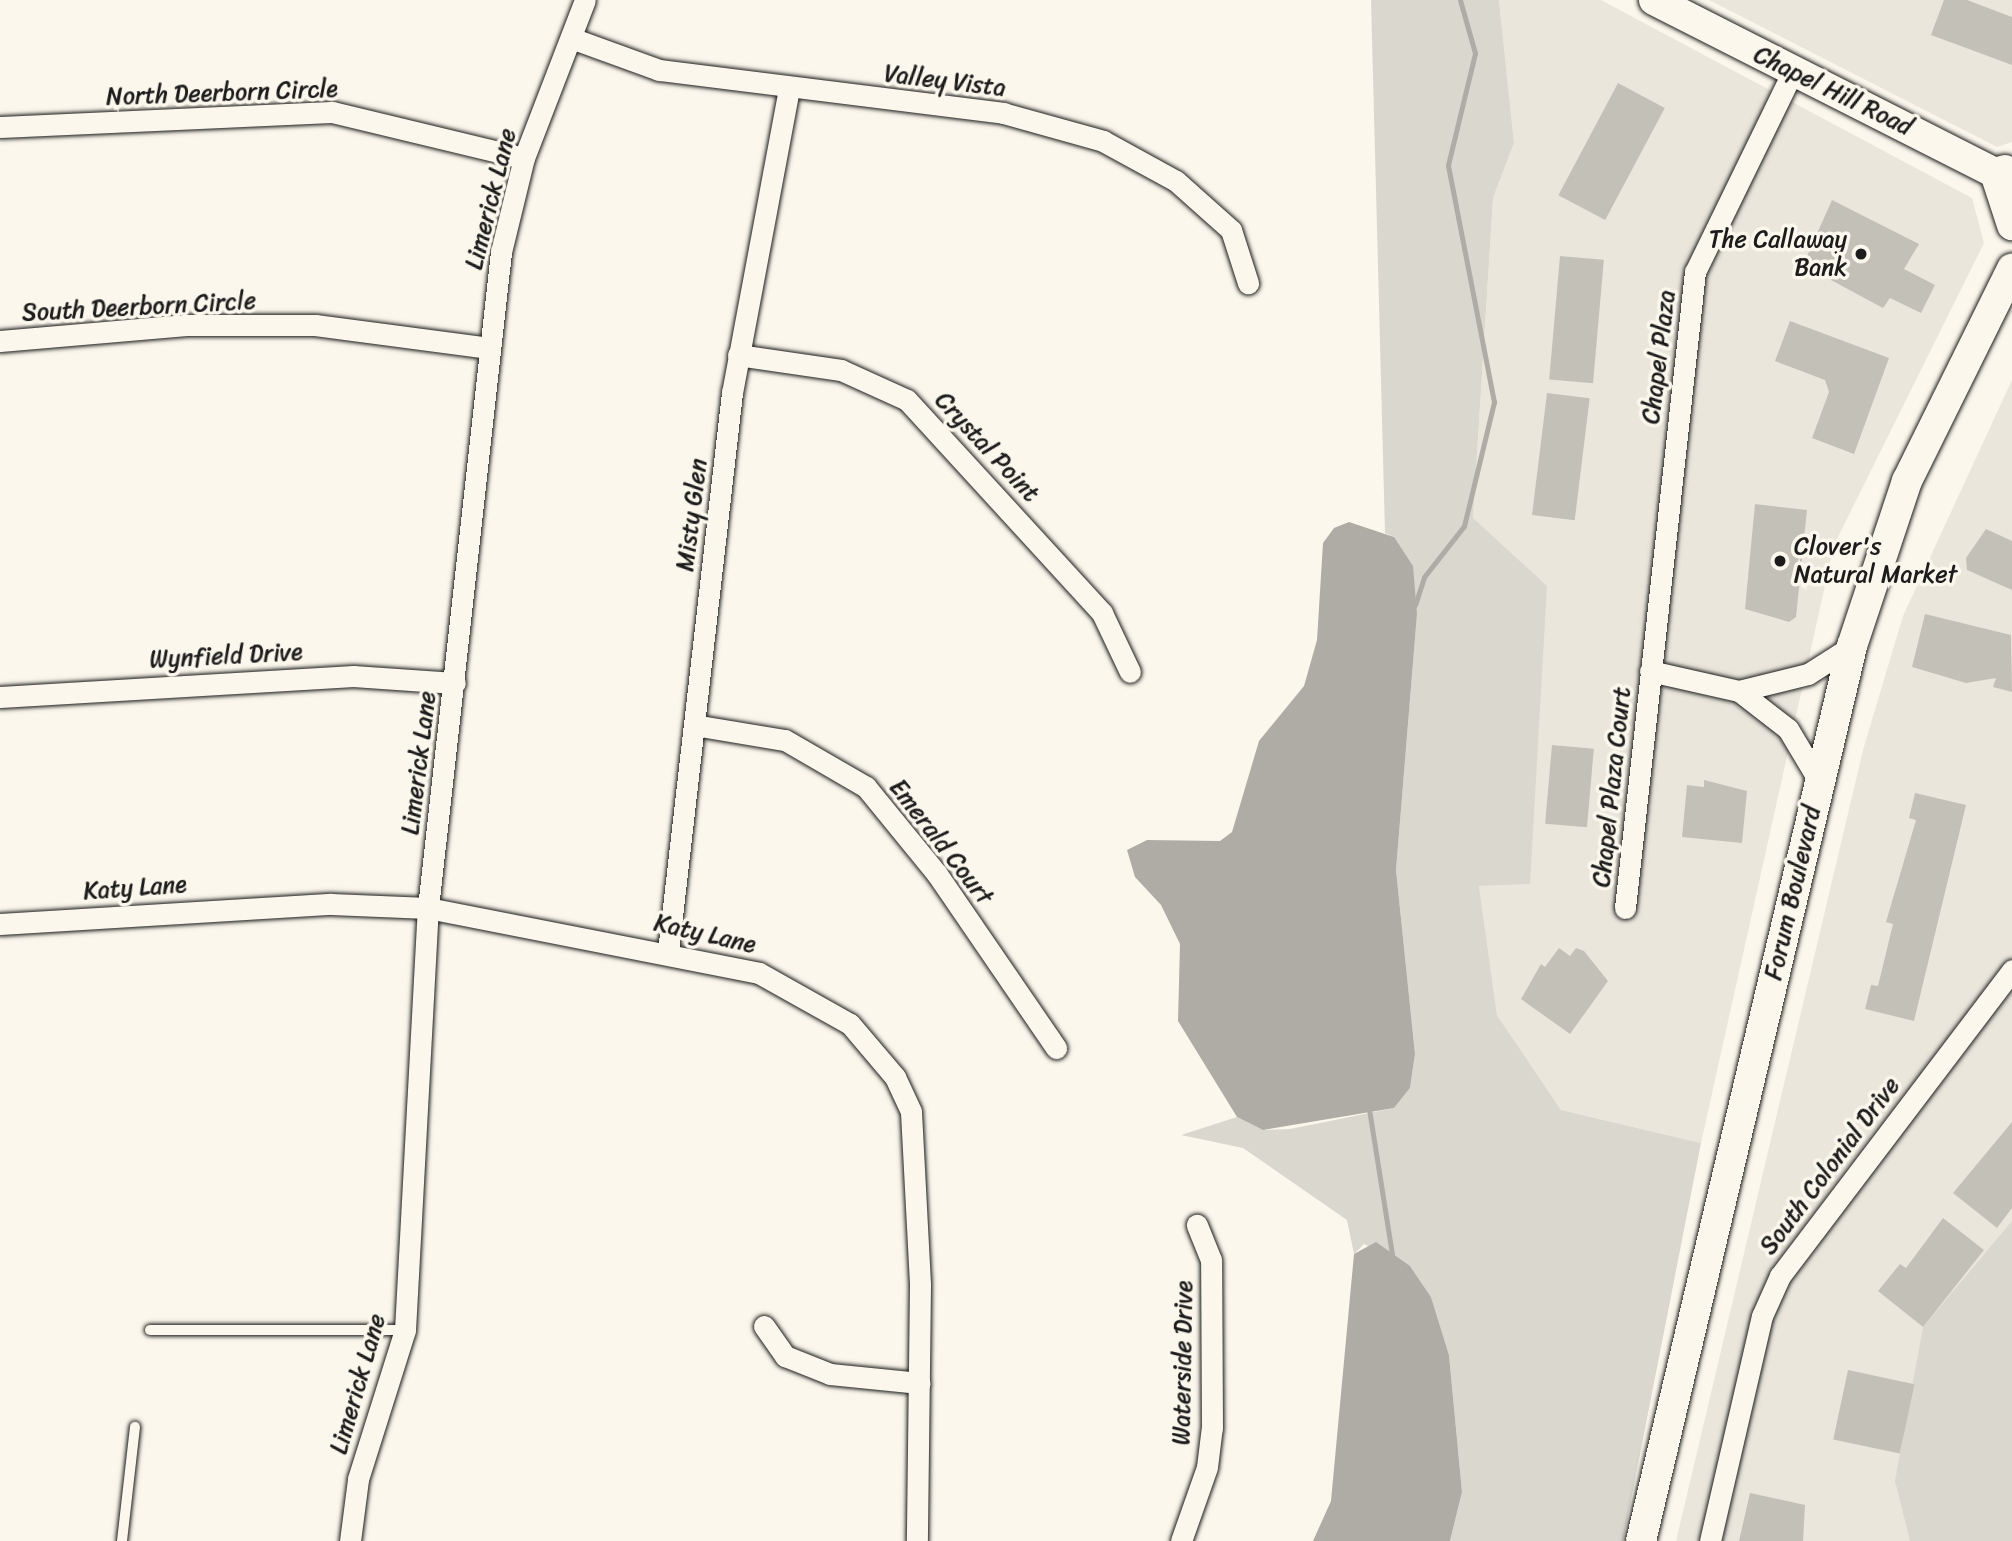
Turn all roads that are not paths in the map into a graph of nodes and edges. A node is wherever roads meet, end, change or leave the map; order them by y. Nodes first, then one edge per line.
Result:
1 (585, 0) edge
2 (1654, 0) edge
3 (571, 38) junction
4 (1793, 71) junction
5 (789, 89) junction
6 (0, 127) edge
7 (524, 158) junction
8 (2006, 174) edge
9 (2012, 225) edge
10 (2012, 269) edge
11 (1248, 284) dead end
12 (0, 341) edge
13 (489, 348) junction
14 (738, 355) junction
15 (1852, 646) junction
16 (1130, 671) dead end
17 (1650, 671) junction
18 (455, 683) junction
19 (1739, 691) junction
20 (0, 697) edge
21 (694, 725) junction
22 (1819, 781) junction
23 (428, 908) junction
24 (1625, 908) dead end
25 (0, 924) edge
26 (668, 951) junction
27 (2012, 970) edge
28 (1056, 1048) dead end
29 (1197, 1225) dead end
30 (764, 1326) dead end
31 (405, 1329) junction
32 (150, 1331) dead end
33 (920, 1383) junction
34 (135, 1427) dead end
35 (122, 1541) edge
36 (350, 1541) edge
37 (917, 1541) edge
38 (1181, 1541) edge
39 (1641, 1541) edge
40 (1710, 1541) edge

1 - 3 street, Limerick Lane
2 - 4 street, Chapel Hill Road
3 - 5 street, Valley Vista
3 - 7 street, Limerick Lane
4 - 8 street, Chapel Hill Road
4 - 17 street, Chapel Plaza
5 - 11 street, Valley Vista
5 - 14 street, Misty Glen
6 - 7 street, North Deerborn Circle
7 - 13 street, Limerick Lane
8 - 9 street
10 - 15 street, Forum Boulevard
12 - 13 street, South Deerborn Circle
13 - 18 street, Limerick Lane
14 - 16 street, Crystal Point
14 - 21 street, Misty Glen
15 - 19 street
15 - 22 street, Forum Boulevard
17 - 19 street
17 - 24 street, Chapel Plaza Court
18 - 20 street, Wynfield Drive
18 - 23 street, Limerick Lane
19 - 22 street
21 - 26 street, Misty Glen
21 - 28 street, Emerald Court
22 - 39 street, Forum Boulevard
23 - 25 street, Katy Lane
23 - 26 street, Katy Lane
23 - 31 street, Limerick Lane
26 - 33 street, Katy Lane
27 - 40 street, South Colonial Drive
29 - 38 street, Waterside Drive
30 - 33 street
31 - 32 lane
31 - 36 street, Limerick Lane
33 - 37 street, Katy Lane
34 - 35 lane

